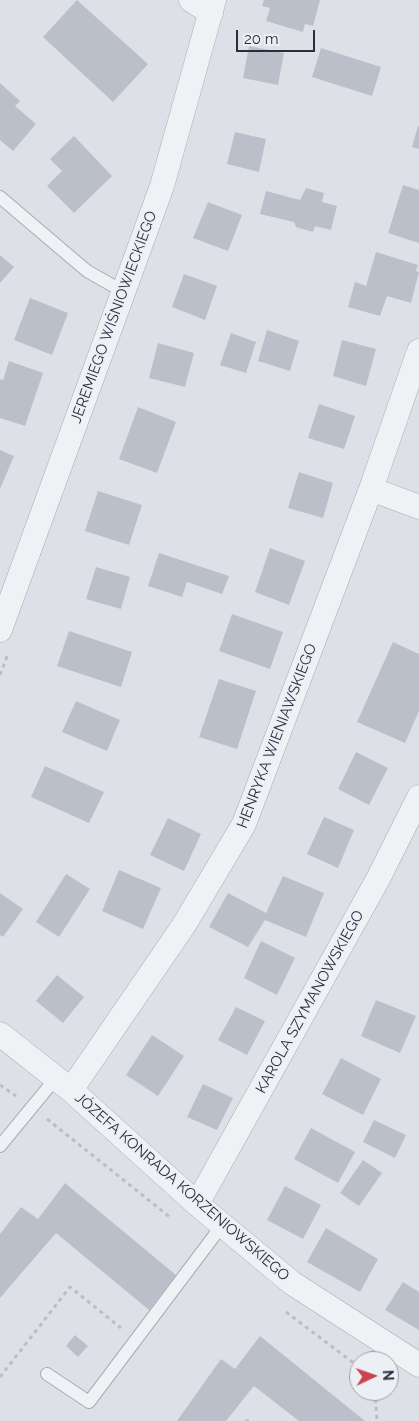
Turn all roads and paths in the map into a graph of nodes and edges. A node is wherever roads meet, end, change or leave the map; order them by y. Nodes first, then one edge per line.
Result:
1 (191, 0) edge
2 (212, 6) edge
3 (0, 197) edge
4 (124, 292) junction
5 (419, 351) edge
6 (371, 490) junction
7 (419, 507) edge
8 (0, 630) edge
9 (419, 798) edge
10 (0, 1034) edge
11 (64, 1084) junction
12 (0, 1146) edge
13 (197, 1204) junction
14 (223, 1224) junction
15 (124, 1330) dead end
16 (419, 1365) edge
17 (48, 1374) dead end
18 (0, 1378) edge
19 (376, 1401) edge
20 (377, 1421) edge

1 - 2 street
2 - 4 street, JEREMIEGO WIŚNIOWIECKIEGO
3 - 4 lane
4 - 8 street, JEREMIEGO WIŚNIOWIECKIEGO
5 - 6 street, HENRYKA WIENIAWSKIEGO
6 - 7 street
6 - 11 street, HENRYKA WIENIAWSKIEGO
9 - 13 street, KAROLA SZYMANOWSKIEGO
10 - 11 street, JÓZEFA KONRADA KORZENIOWSKIEGO
11 - 12 lane
11 - 13 street, JÓZEFA KONRADA KORZENIOWSKIEGO
13 - 14 street, JÓZEFA KONRADA KORZENIOWSKIEGO
14 - 16 street, JÓZEFA KONRADA KORZENIOWSKIEGO
14 - 17 lane
15 - 18 path
19 - 20 path

